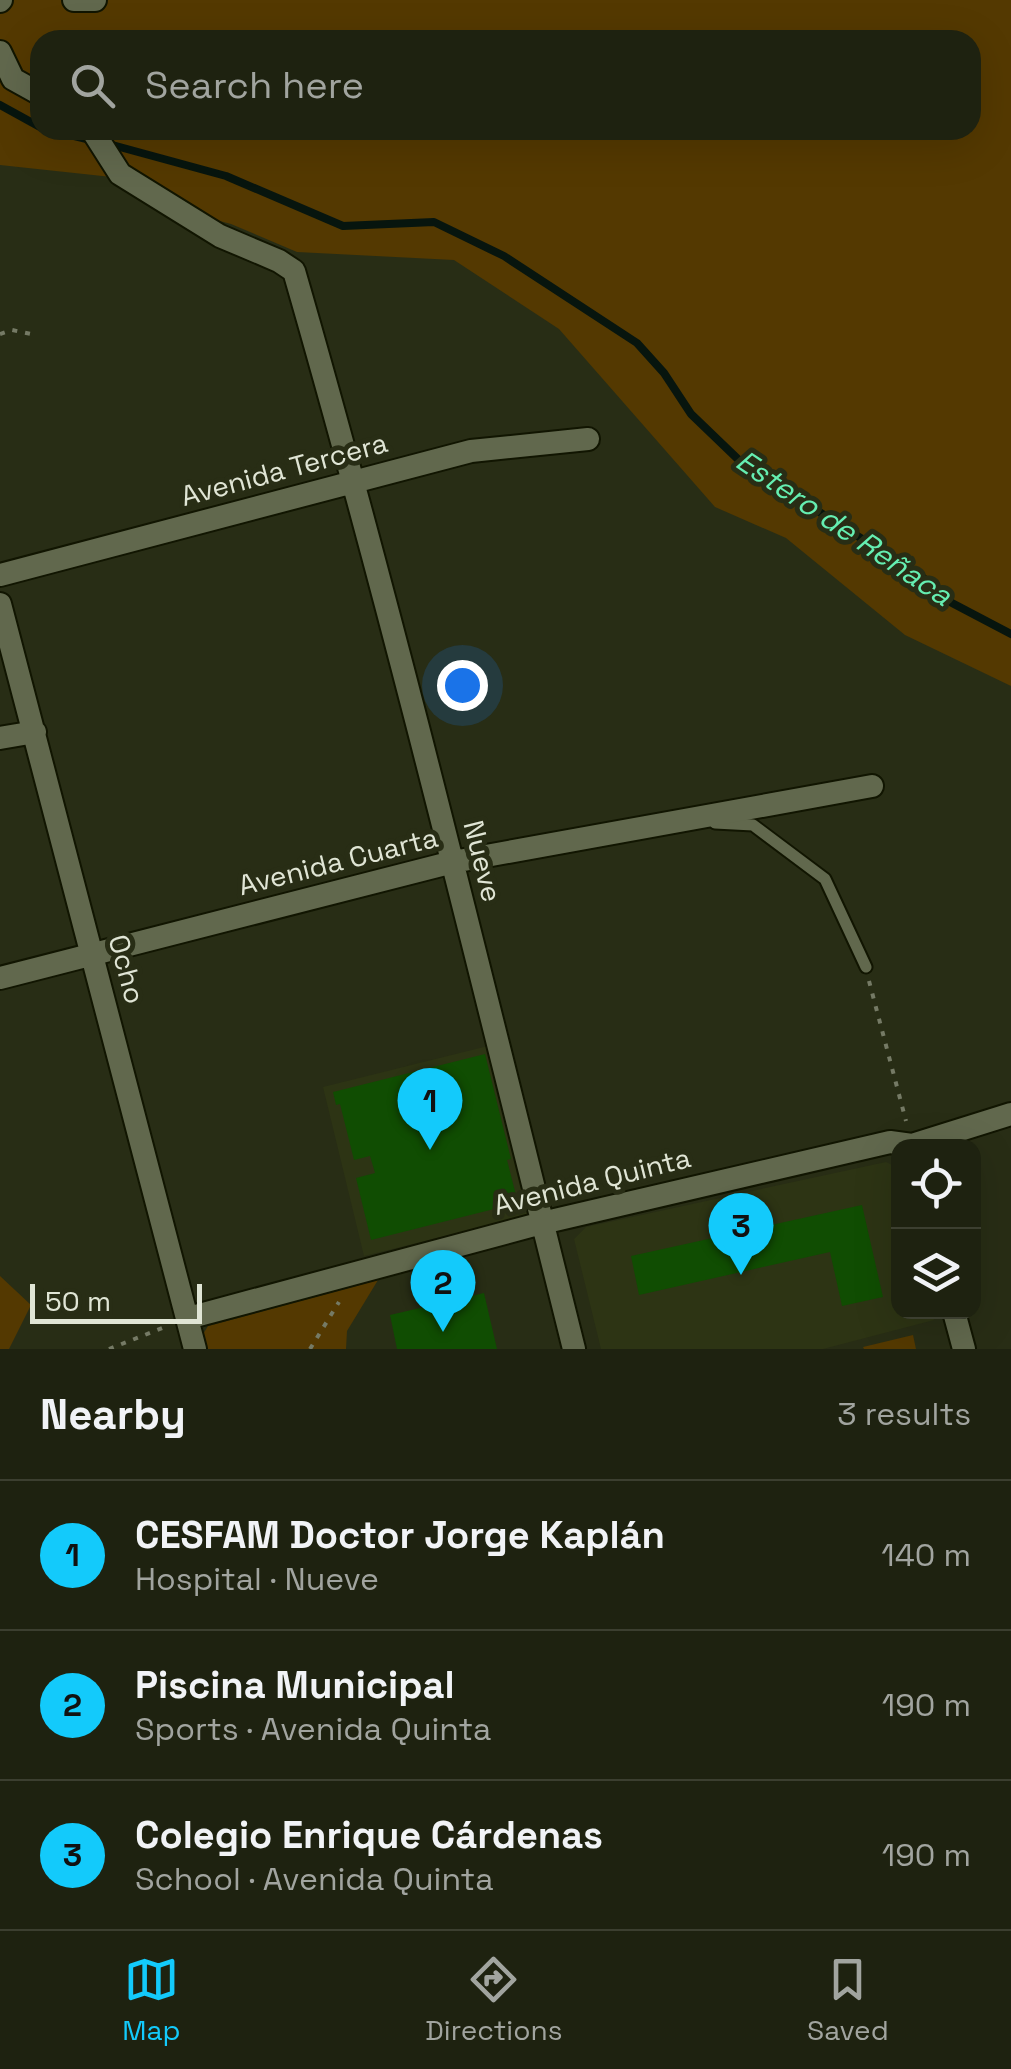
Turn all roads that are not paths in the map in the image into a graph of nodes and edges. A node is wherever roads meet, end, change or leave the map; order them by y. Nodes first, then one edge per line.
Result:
1 (74, 0) edge
2 (95, 0) edge
3 (0, 52) edge
4 (30, 88) edge
5 (98, 140) edge
6 (588, 439) dead end
7 (354, 484) junction
8 (0, 574) edge
9 (0, 604) edge
10 (11, 684) edge
11 (34, 732) junction
12 (0, 738) edge
13 (872, 786) dead end
14 (671, 820) junction
15 (453, 862) junction
16 (93, 955) junction
17 (866, 967) road end
18 (0, 978) edge
19 (1011, 1114) edge
20 (934, 1139) edge
21 (891, 1142) edge
22 (542, 1222) junction
23 (188, 1318) junction
24 (956, 1319) edge
25 (195, 1349) edge
26 (574, 1349) edge
27 (964, 1349) edge

1 - 2 street
3 - 4 street
5 - 7 street, Nueve
6 - 7 street, Avenida Tercera
7 - 8 street, Avenida Tercera
7 - 15 street, Nueve
9 - 10 street, Ocho
10 - 11 street, Ocho
11 - 12 street
11 - 16 street, Ocho
13 - 14 street, Avenida Cuarta
14 - 15 street, Avenida Cuarta
14 - 17 lane
15 - 16 street, Avenida Cuarta
15 - 22 street, Nueve
16 - 18 street, Avenida Cuarta
16 - 23 street, Ocho
19 - 20 street, Avenida Quinta
21 - 22 street, Avenida Quinta
22 - 23 street, Avenida Quinta
22 - 26 street, Nueve
23 - 25 street, Ocho
24 - 27 street

